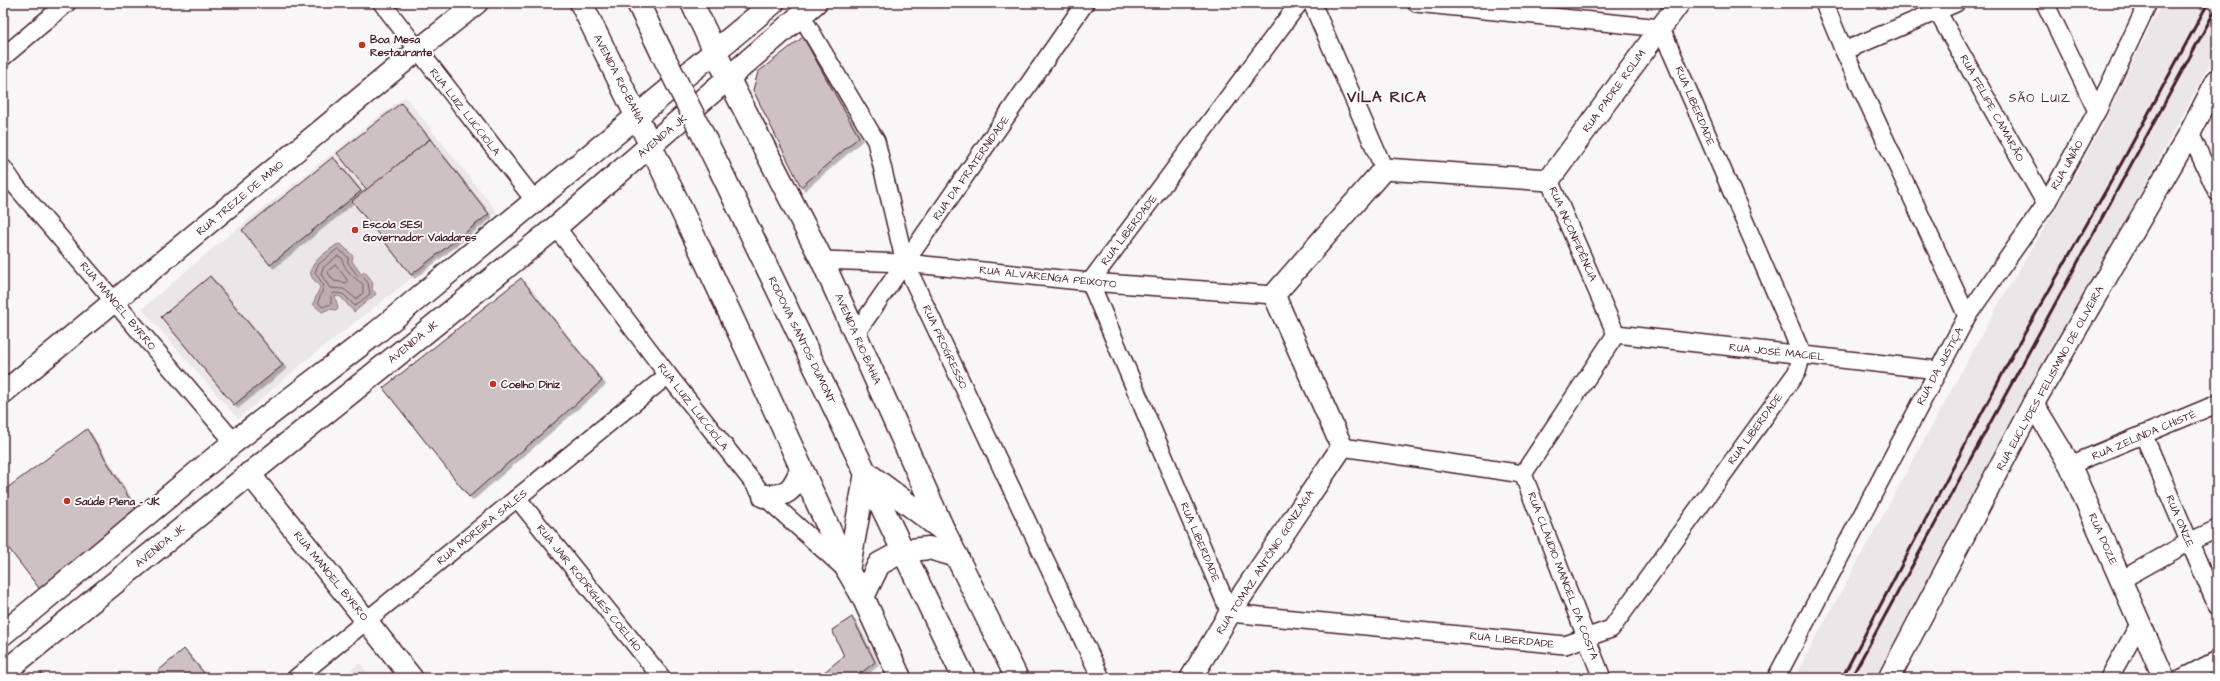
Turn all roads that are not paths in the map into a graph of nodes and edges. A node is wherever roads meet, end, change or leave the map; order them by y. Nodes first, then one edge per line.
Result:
1 (67, 3) edge
2 (382, 3) edge
3 (477, 3) edge
4 (581, 3) edge
5 (638, 3) edge
6 (692, 3) edge
7 (773, 3) edge
8 (1085, 3) edge
9 (1299, 3) edge
10 (1312, 3) edge
11 (1416, 3) edge
12 (1679, 3) edge
13 (1824, 3) edge
14 (1956, 3) edge
15 (2045, 3) edge
16 (2148, 3) edge
17 (808, 9) edge
18 (1937, 11) junction
19 (1661, 28) junction
20 (417, 50) junction
21 (1844, 51) junction
22 (715, 52) junction
23 (3, 57) edge
24 (728, 79) junction
25 (2217, 80) edge
26 (2097, 111) junction
27 (637, 116) junction
28 (2190, 133) junction
29 (651, 144) junction
30 (3, 168) edge
31 (1384, 169) junction
32 (1549, 180) junction
33 (2217, 192) edge
34 (535, 201) junction
35 (2046, 204) junction
36 (556, 227) junction
37 (822, 260) junction
38 (905, 263) junction
39 (1090, 282) junction
40 (1274, 295) junction
41 (115, 302) junction
42 (1967, 316) junction
43 (856, 333) junction
44 (1616, 334) junction
45 (1802, 354) junction
46 (1938, 370) junction
47 (668, 376) junction
48 (3, 393) edge
49 (2033, 404) junction
50 (2217, 404) edge
51 (2144, 436) junction
52 (234, 442) junction
53 (1342, 447) junction
54 (2070, 465) junction
55 (801, 470) junction
56 (249, 473) junction
57 (866, 473) junction
58 (1523, 474) junction
59 (764, 496) junction
60 (517, 498) junction
61 (2217, 529) edge
62 (944, 531) junction
63 (2189, 542) junction
64 (903, 551) junction
65 (957, 556) junction
66 (848, 571) junction
67 (2121, 580) junction
68 (863, 597) junction
69 (2217, 606) edge
70 (1230, 613) junction
71 (367, 621) junction
72 (2140, 623) junction
73 (3, 634) edge
74 (1587, 637) junction
75 (2217, 660) edge
76 (3, 673) edge
77 (296, 678) edge
78 (412, 678) edge
79 (662, 678) edge
80 (900, 678) edge
81 (964, 678) edge
82 (1017, 678) edge
83 (1100, 678) edge
84 (1190, 678) edge
85 (1602, 678) edge
86 (1776, 678) edge
87 (1889, 678) edge
88 (2109, 678) edge
89 (2164, 678) edge
90 (2182, 678) edge

1 - 23 street
2 - 20 street, RUA LUIZ LUCCIOLA
3 - 20 street, RUA TREZE DE MAIO
4 - 27 main road, AVENIDA RIO-BAHIA
5 - 57 main road, RODOVIA SANTOS DUMONT, bridge
6 - 22 main road, AVENIDA RIO-BAHIA
7 - 22 main road
8 - 38 street, RUA DA FRATERNIDADE
9 - 39 street, RUA LIBERDADE
10 - 31 street
11 - 19 street
12 - 19 street, RUA PADRE ROLIM
13 - 21 street, RUA DA JUSTIÇA
14 - 18 street
15 - 26 street
16 - 26 street, RUA UNIÃO
17 - 24 main road, AVENIDA JK
17 - 38 street, RUA PROGRESSO
18 - 21 street
18 - 35 street, RUA FELIPE CAMARÃO
19 - 32 street, RUA PADRE ROLIM
19 - 45 street, RUA LIBERDADE
20 - 34 street, RUA LUIZ LUCCIOLA
20 - 41 street, RUA TREZE DE MAIO
21 - 42 street, RUA DA JUSTIÇA
22 - 24 main road, AVENIDA RIO-BAHIA
22 - 27 main road
24 - 29 main road, AVENIDA JK
24 - 37 main road, AVENIDA RIO-BAHIA
25 - 28 street, RUA EUCLYDES FELISMINO DE OLIVEIRA
26 - 35 street, RUA UNIÃO
27 - 29 main road, AVENIDA RIO-BAHIA
27 - 34 main road
28 - 33 street
28 - 49 street, RUA EUCLYDES FELISMINO DE OLIVEIRA
29 - 36 main road, AVENIDA JK
29 - 55 main road, AVENIDA RIO-BAHIA
30 - 41 street, RUA MANOEL BYRRO
31 - 32 street, RUA INCONFIDÊNCIA
31 - 40 street
32 - 44 street, RUA INCONFIDÊNCIA
34 - 52 main road
35 - 42 street, RUA UNIÃO
36 - 47 street, RUA LUIZ LUCCIOLA
36 - 56 main road, AVENIDA JK
37 - 38 street, RUA ALVARENGA PEIXOTO
37 - 43 main road, AVENIDA RIO-BAHIA
38 - 39 street, RUA ALVARENGA PEIXOTO
38 - 43 street, RUA DA FRATERNIDADE
38 - 83 street, RUA PROGRESSO
39 - 40 street, RUA ALVARENGA PEIXOTO
39 - 70 street, RUA LIBERDADE
40 - 53 street
41 - 48 street, RUA TREZE DE MAIO
41 - 52 street, RUA MANOEL BYRRO
42 - 46 street, RUA DA JUSTIÇA
43 - 62 main road, AVENIDA RIO-BAHIA
44 - 45 street, RUA JOSÉ MACIEL
44 - 58 street
45 - 46 street, RUA JOSÉ MACIEL
45 - 74 street, RUA LIBERDADE
46 - 86 street, RUA DA JUSTIÇA
47 - 59 street, RUA LUIZ LUCCIOLA
47 - 60 street, RUA MOREIRA SALES
49 - 54 street, RUA DOZE
49 - 87 street, RUA EUCLYDES FELISMINO DE OLIVEIRA
50 - 51 street, RUA ZELINDA CHISTÉ
51 - 54 street, RUA ZELINDA CHISTÉ
51 - 63 street, RUA ONZE
52 - 73 main road
53 - 58 street
53 - 70 street, RUA TOMAZ ANTÔNIO GONZAGA
54 - 67 street, RUA DOZE
55 - 59 main road
55 - 66 main road, AVENIDA RIO-BAHIA
56 - 71 street, RUA MANOEL BYRRO
56 - 76 main road, AVENIDA JK
57 - 62 main road
57 - 64 main road, RODOVIA SANTOS DUMONT
57 - 66 main road
58 - 74 street, RUA CLÁUDIO MANOEL DA COSTA
59 - 66 street, RUA LUIZ LUCCIOLA
60 - 71 street, RUA MOREIRA SALES
60 - 79 street, RUA JAIR RODRIGUES COELHO
61 - 63 street
62 - 65 main road, AVENIDA RIO-BAHIA
63 - 67 street
63 - 69 street, RUA ONZE
64 - 65 main road
64 - 68 main road
64 - 81 main road, RODOVIA SANTOS DUMONT
65 - 82 main road, AVENIDA RIO-BAHIA
66 - 68 main road, AVENIDA RIO-BAHIA
67 - 72 street, RUA DOZE
68 - 80 main road, AVENIDA RIO-BAHIA
70 - 74 street, RUA LIBERDADE
70 - 84 street, RUA TOMAZ ANTÔNIO GONZAGA
71 - 77 street, RUA MOREIRA SALES
71 - 78 street, RUA MANOEL BYRRO
72 - 88 street
72 - 89 street, RUA DOZE
74 - 85 street, RUA CLÁUDIO MANOEL DA COSTA
75 - 90 street

